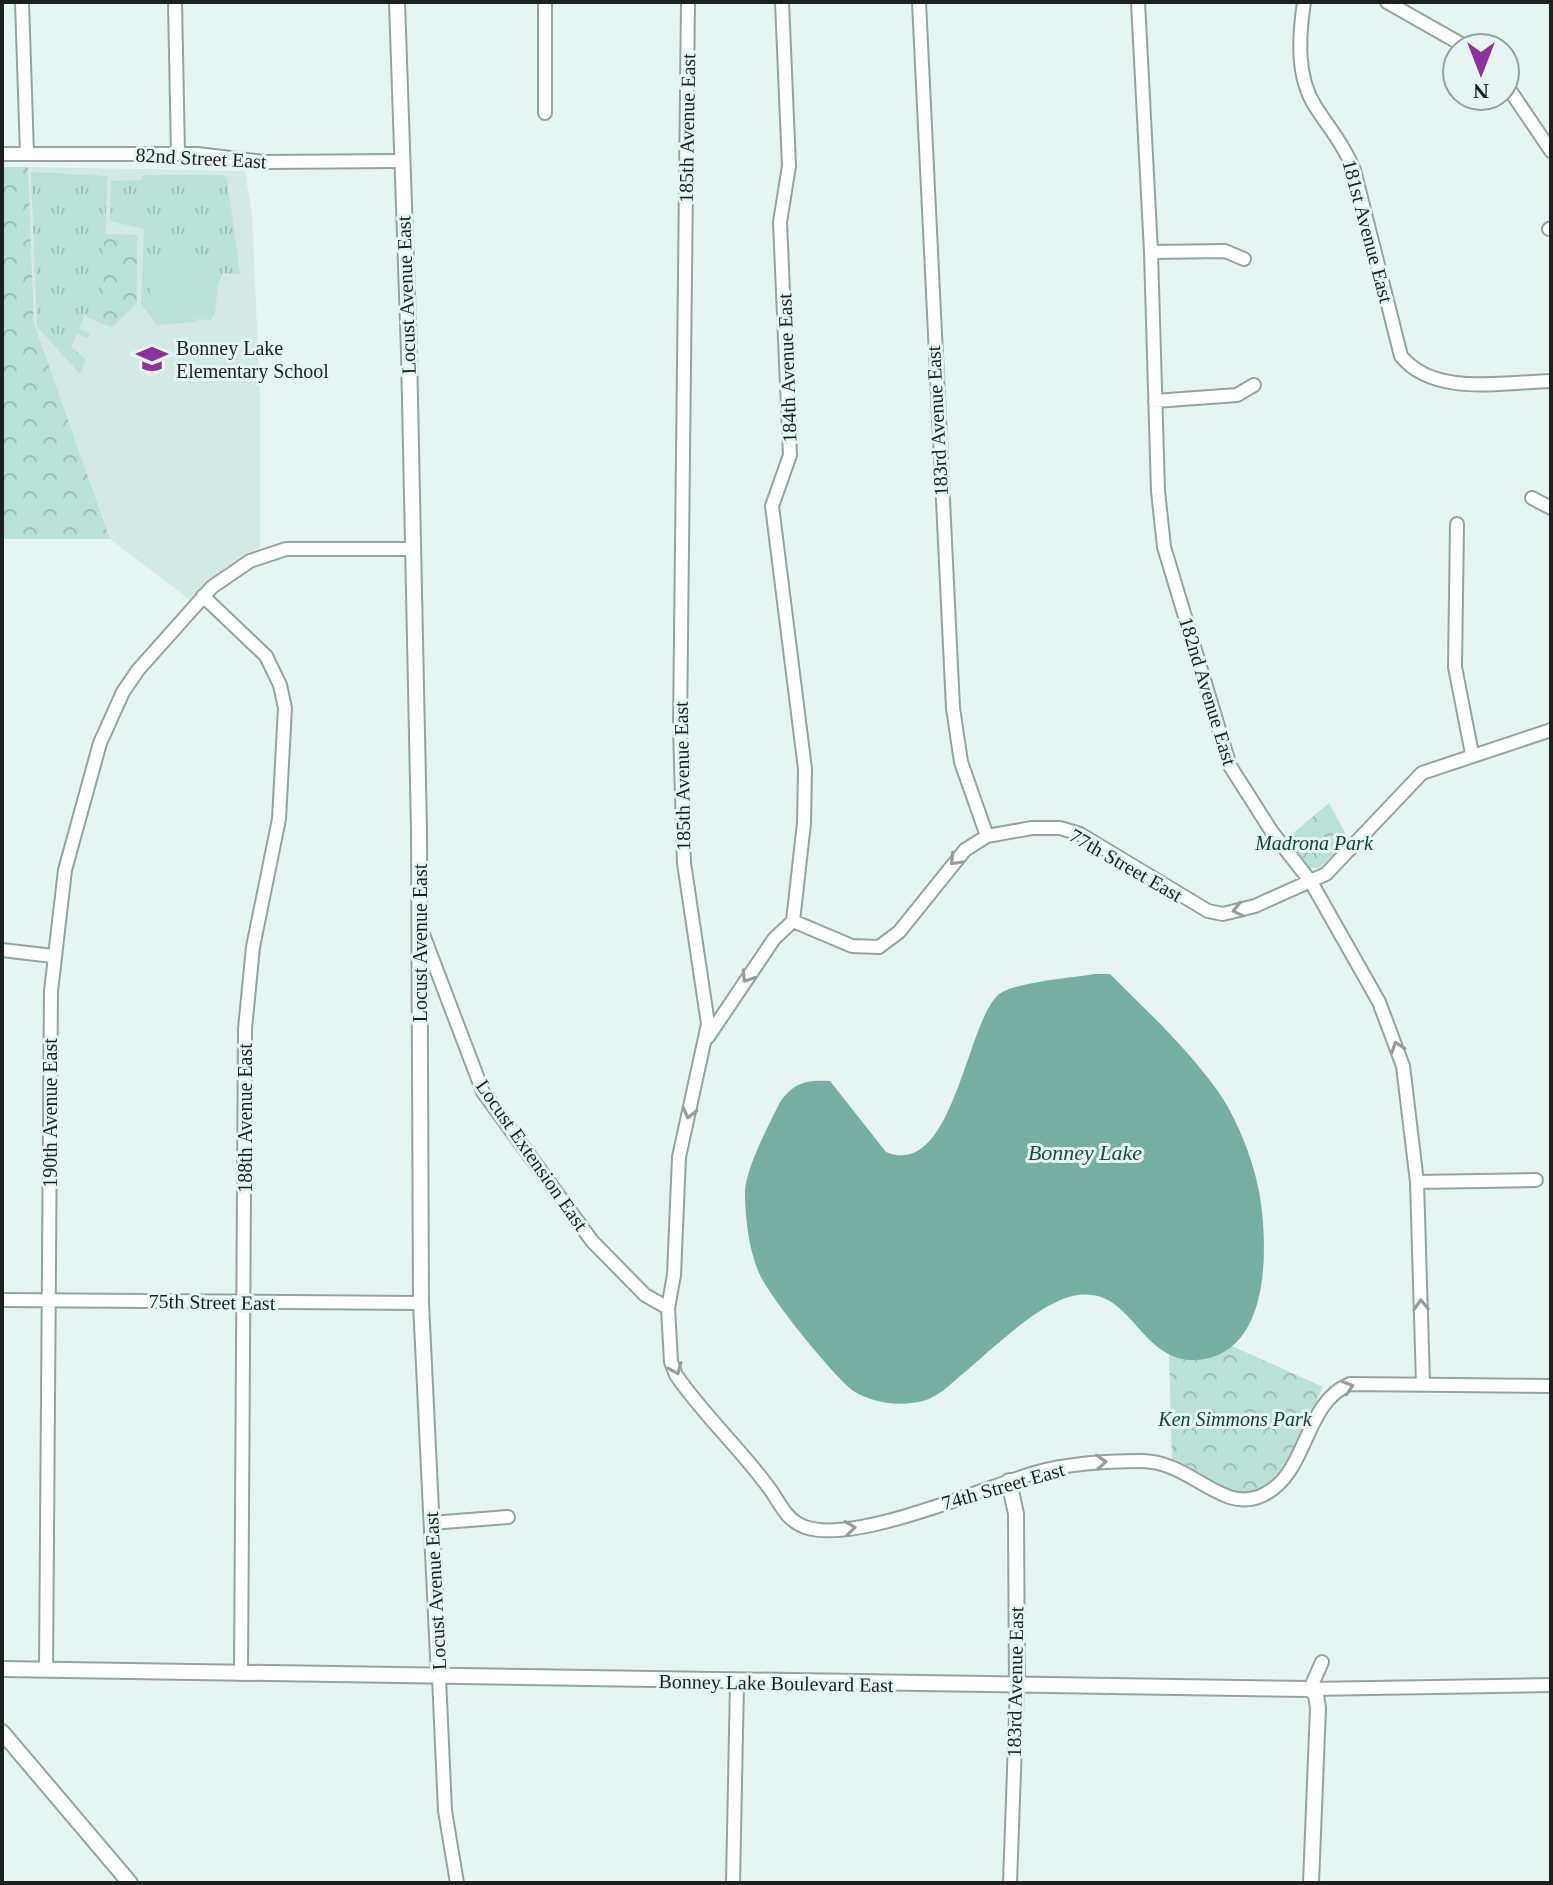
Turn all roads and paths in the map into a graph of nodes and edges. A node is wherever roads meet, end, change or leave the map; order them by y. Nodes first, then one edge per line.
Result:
1 (22, 2) edge
2 (175, 2) edge
3 (397, 2) edge
4 (545, 2) edge
5 (688, 2) edge
6 (782, 2) edge
7 (919, 2) edge
8 (1138, 2) edge
9 (1304, 2) edge
10 (1388, 2) edge
11 (1441, 32) edge
12 (1521, 107) edge
13 (545, 113) dead end
14 (1551, 151) edge
15 (2, 154) edge
16 (27, 154) junction
17 (178, 154) junction
18 (400, 161) junction
19 (1151, 252) junction
20 (1244, 259) dead end
21 (1551, 381) edge
22 (1254, 385) dead end
23 (1155, 401) junction
24 (1532, 498) dead end
25 (1551, 508) edge
26 (1457, 524) dead end
27 (412, 549) junction
28 (203, 596) junction
29 (1551, 730) edge
30 (1472, 754) junction
31 (987, 836) junction
32 (1311, 882) junction
33 (793, 921) junction
34 (420, 928) junction
35 (2, 950) edge
36 (53, 956) junction
37 (708, 1037) junction
38 (1536, 1180) dead end
39 (1417, 1182) junction
40 (2, 1300) edge
41 (50, 1300) junction
42 (244, 1302) junction
43 (421, 1303) junction
44 (668, 1308) junction
45 (1423, 1383) junction
46 (1551, 1386) edge
47 (1009, 1481) junction
48 (781, 1506) joint
49 (508, 1517) dead end
50 (431, 1523) junction
51 (1322, 1662) dead end
52 (2, 1669) edge
53 (46, 1670) junction
54 (241, 1674) junction
55 (439, 1677) junction
56 (737, 1683) junction
57 (1551, 1685) edge
58 (1017, 1687) junction
59 (1310, 1689) junction
60 (2, 1732) edge
61 (130, 1883) edge
62 (457, 1883) edge
63 (733, 1883) edge
64 (1010, 1883) edge
65 (1311, 1883) edge

1 - 16 street
2 - 17 street
3 - 18 street, Locust Avenue East
4 - 13 street
5 - 37 street, 185th Avenue East
6 - 33 street, 184th Avenue East
7 - 31 street, 183rd Avenue East
8 - 19 street, 182nd Avenue East
9 - 21 street, 181st Avenue East
10 - 11 street
12 - 14 street
15 - 16 street, 82nd Street East
16 - 17 street, 82nd Street East
17 - 18 street, 82nd Street East
18 - 27 street, Locust Avenue East
19 - 20 street
19 - 23 street, 182nd Avenue East
22 - 23 street
23 - 32 street, 182nd Avenue East
24 - 25 street
26 - 30 street
27 - 28 street, 190th Avenue East
27 - 34 street, Locust Avenue East
28 - 36 street, 190th Avenue East
28 - 42 street, 188th Avenue East
29 - 30 street, 77th Street East
30 - 32 street, 77th Street East
32 -> 31 street, 77th Street East
31 -> 33 street, 77th Street East
39 -> 32 street, 182nd Avenue East
33 -> 37 street
34 - 43 street, Locust Avenue East
34 - 44 street, Locust Extension East
35 - 36 street
36 - 41 street, 190th Avenue East
37 -> 44 street, 185th Avenue East
38 - 39 street
45 -> 39 street, 182nd Avenue East
40 - 41 street, 75th Street East
41 - 42 street, 75th Street East
41 - 53 street, 190th Avenue East
42 - 43 street, 75th Street East
42 - 54 street, 188th Avenue East
43 - 50 street, Locust Avenue East
44 -> 48 street, 185th Avenue East
45 - 46 street, 74th Street East
47 -> 45 street, 74th Street East
48 -> 47 street, 74th Street East
47 - 58 street, 183rd Avenue East
49 - 50 street
50 - 55 street, Locust Avenue East
51 - 59 street
52 - 53 street, Bonney Lake Boulevard East
53 - 54 street, Bonney Lake Boulevard East
54 - 55 street, Bonney Lake Boulevard East
55 - 56 street, Bonney Lake Boulevard East
55 - 62 street, Locust Avenue East
56 - 58 street, Bonney Lake Boulevard East
56 - 63 street
57 - 59 street, Bonney Lake Boulevard East
58 - 59 street, Bonney Lake Boulevard East
58 - 64 street, 183rd Avenue East
59 - 65 street
60 - 61 street

